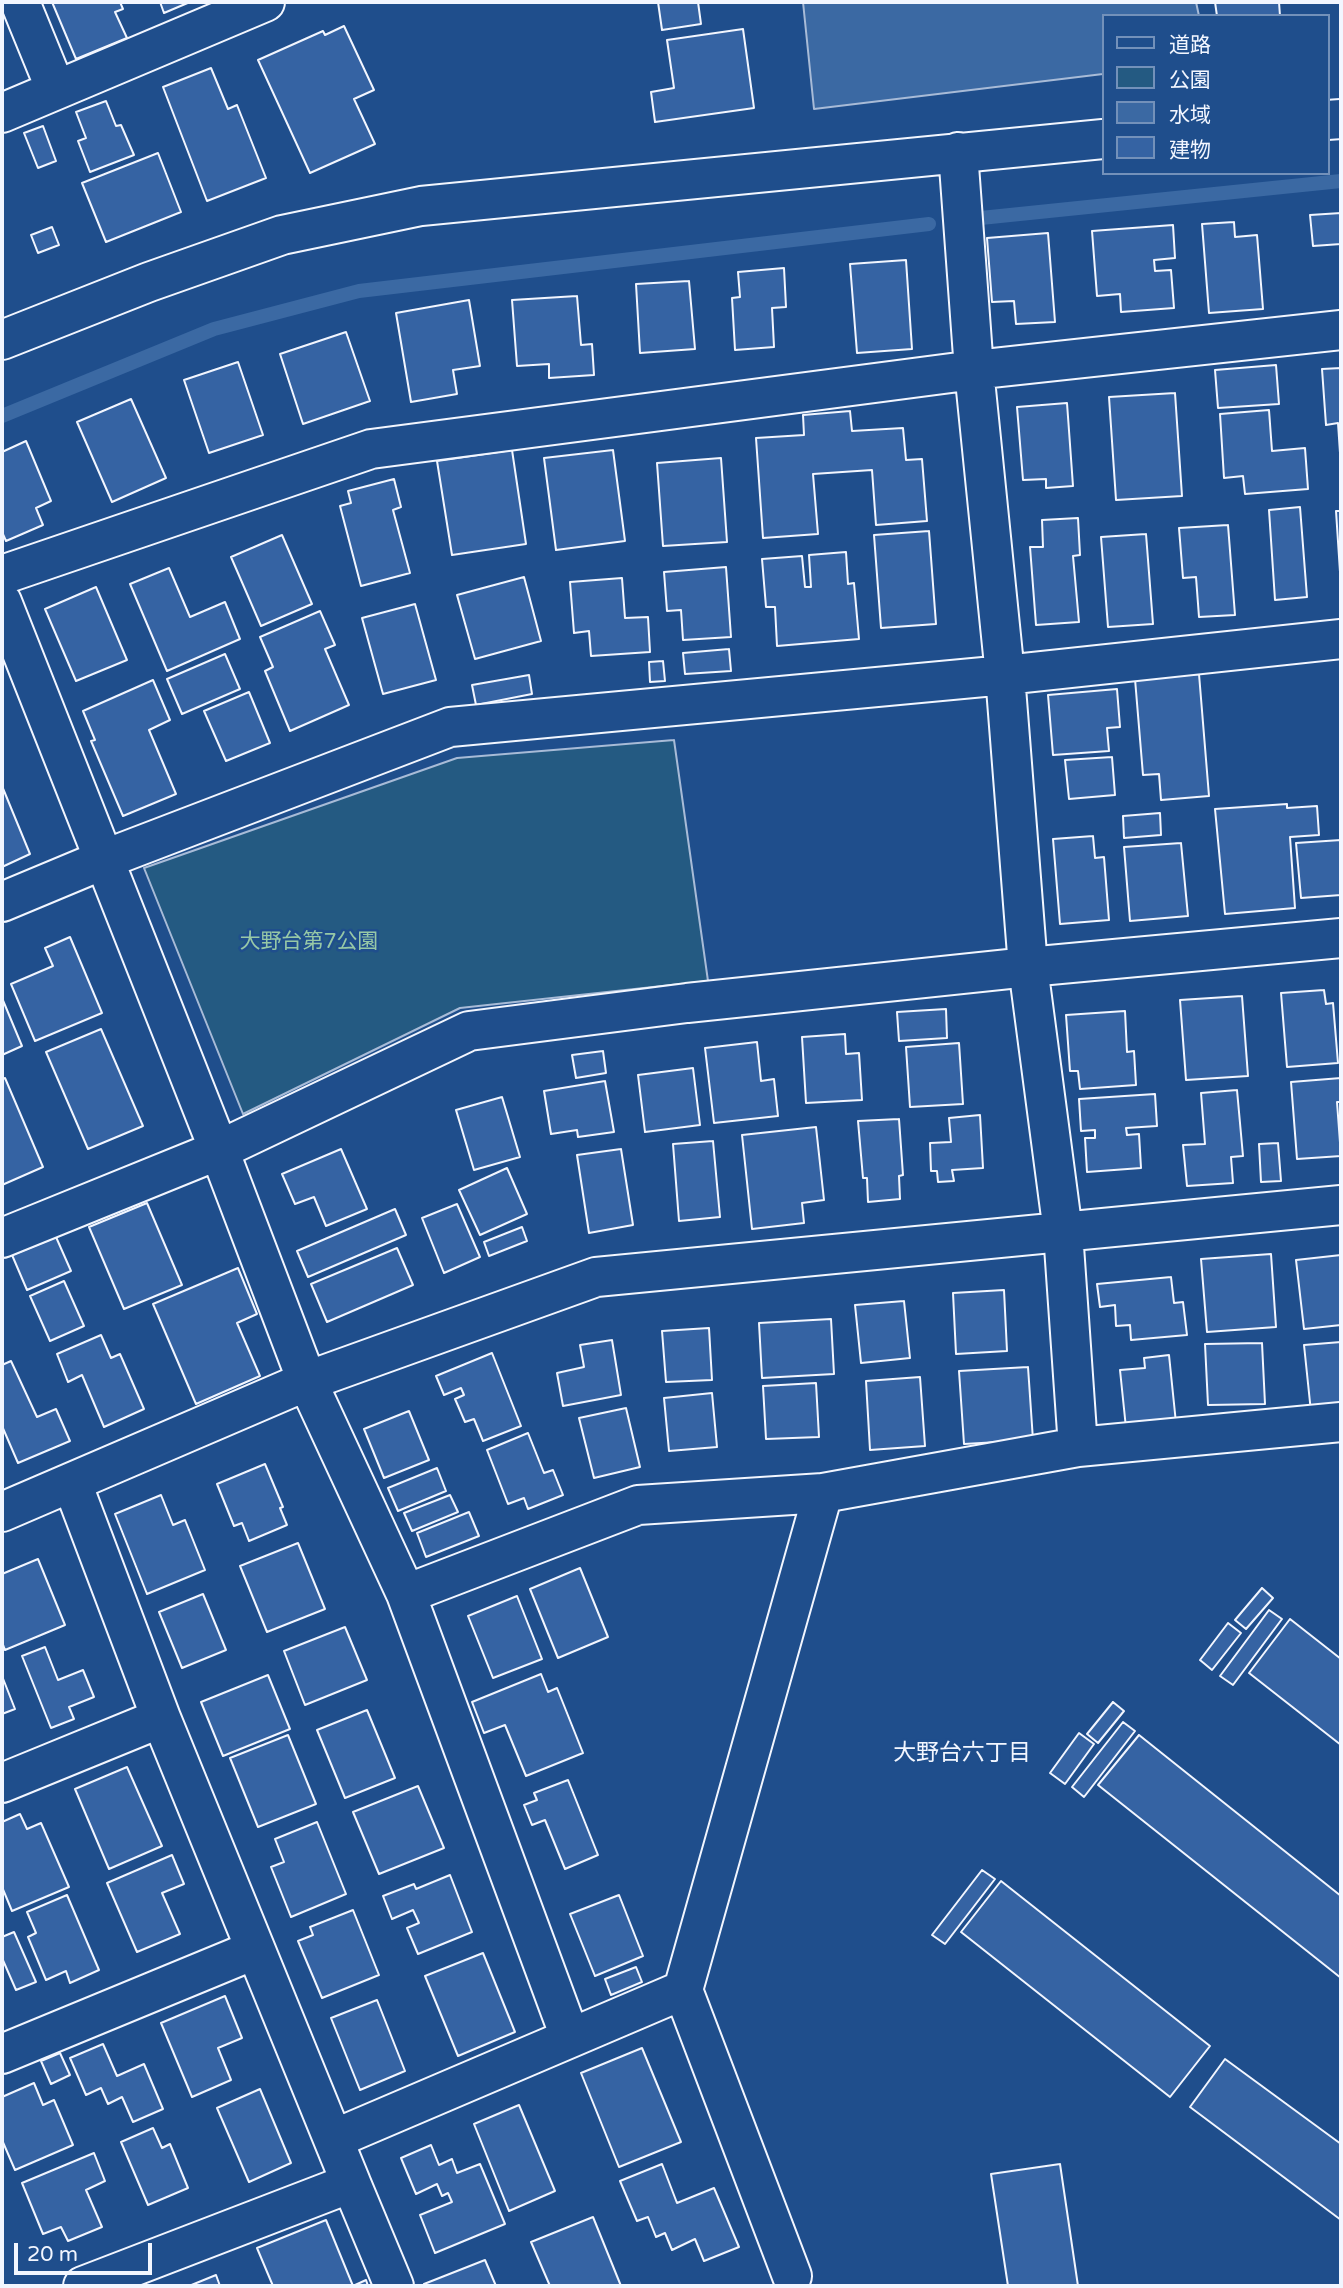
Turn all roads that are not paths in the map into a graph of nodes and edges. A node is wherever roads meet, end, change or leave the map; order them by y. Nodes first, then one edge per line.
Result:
1 (20, 2) edge
2 (265, 2) edge
3 (56, 90) junction
4 (2, 113) edge
5 (1102, 139) edge
6 (958, 152) junction
7 (1341, 330) edge
8 (2, 340) edge
9 (974, 370) junction
10 (2, 575) edge
11 (2, 602) edge
12 (1341, 639) edge
13 (1005, 675) junction
14 (105, 859) junction
15 (2, 902) edge
16 (1341, 938) edge
17 (1028, 967) junction
18 (219, 1150) junction
19 (1341, 1205) edge
20 (1063, 1232) junction
21 (2, 1238) edge
22 (307, 1381) junction
23 (1341, 1422) edge
24 (1078, 1447) junction
25 (72, 1483) junction
26 (823, 1493) junction
27 (2, 1512) edge
28 (406, 1594) junction
29 (161, 1718) junction
30 (2, 1783) edge
31 (254, 1950) junction
32 (682, 1990) junction
33 (570, 2037) junction
34 (2, 2054) edge
35 (334, 2140) junction
36 (351, 2183) junction
37 (784, 2283) edge
38 (83, 2286) edge
39 (394, 2286) edge

1 - 3 street
2 - 3 street
3 - 4 street
5 - 6 street
6 - 8 street
6 - 9 street
7 - 9 street
9 - 10 street
9 - 13 street
11 - 14 street
12 - 13 street
13 - 14 street
13 - 17 street
14 - 15 street
14 - 18 street
16 - 17 street
17 - 18 street
17 - 20 street
18 - 21 street
18 - 22 street
19 - 20 street
20 - 22 street
20 - 24 street
22 - 25 street
22 - 28 street
23 - 24 street
24 - 26 street
25 - 27 street
25 - 29 street
26 - 28 street
26 - 32 street
28 - 33 street
29 - 30 street
29 - 31 street
31 - 34 street
31 - 35 street
32 - 33 street
32 - 37 street
33 - 35 street
35 - 36 street
36 - 38 street
36 - 39 street

